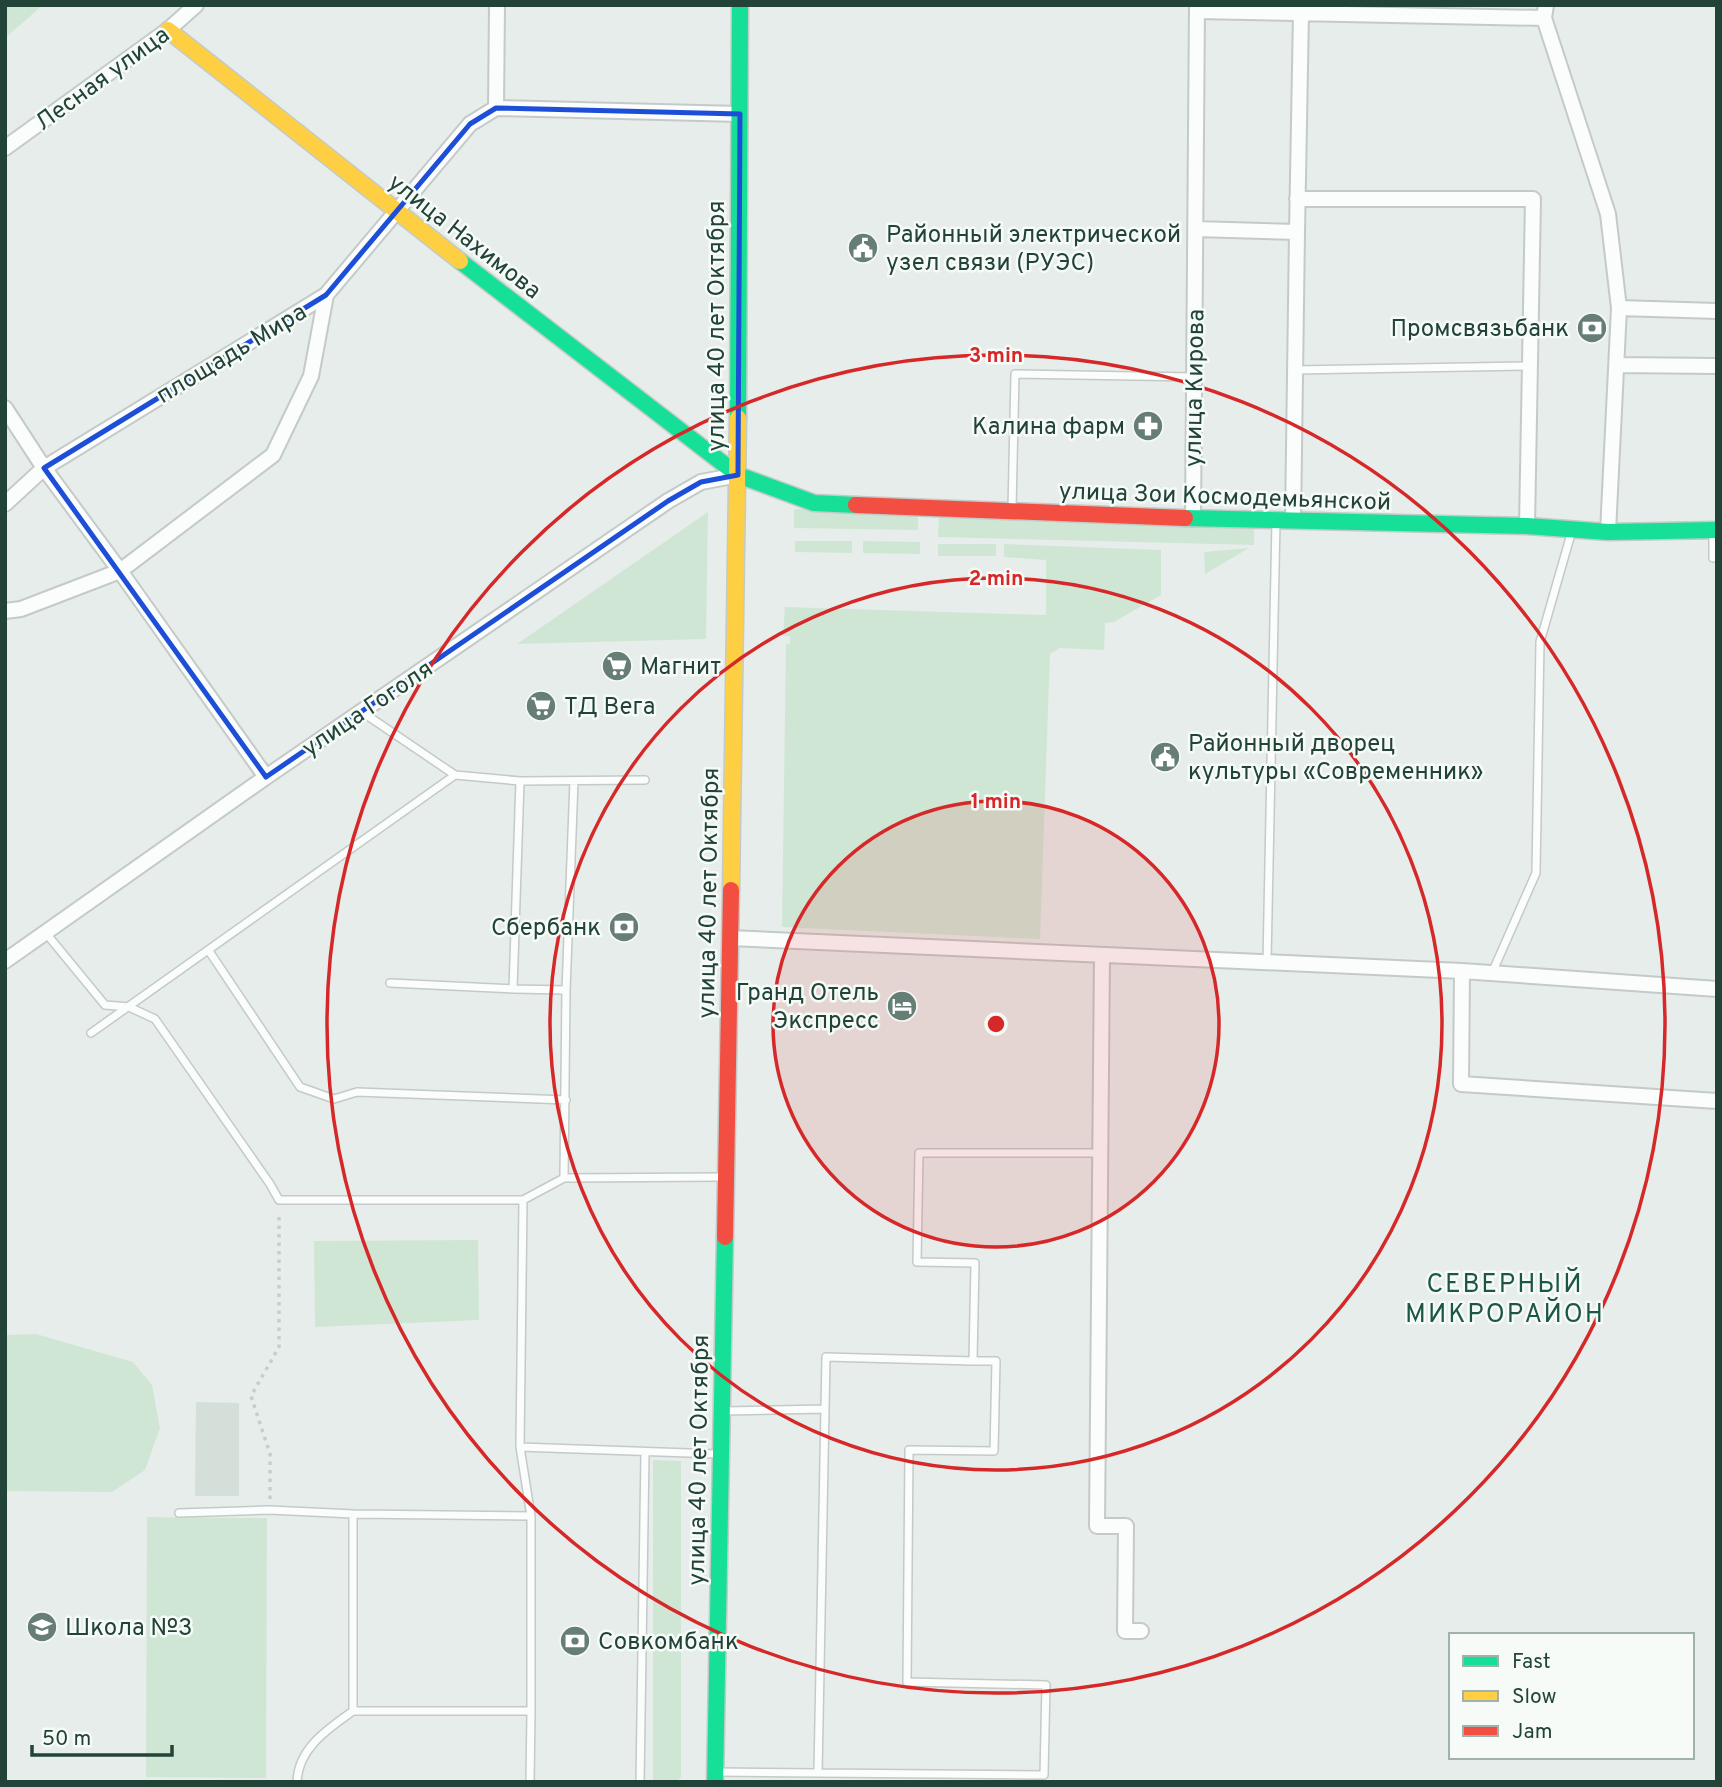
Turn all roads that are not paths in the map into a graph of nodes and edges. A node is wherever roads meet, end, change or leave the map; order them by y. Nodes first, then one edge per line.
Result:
1 (196, 5) edge
2 (497, 5) edge
3 (740, 5) edge
4 (1197, 8) edge
5 (1545, 11) edge
6 (1301, 13) junction
7 (168, 30) junction
8 (496, 108) junction
9 (740, 114) junction
10 (5, 148) edge
11 (1297, 199) junction
12 (395, 211) junction
13 (1195, 229) junction
14 (1297, 232) junction
15 (326, 295) junction
16 (1619, 308) junction
17 (1717, 311) edge
18 (1616, 365) junction
19 (1530, 366) junction
20 (1717, 366) edge
21 (1295, 370) junction
22 (1195, 377) junction
23 (5, 408) edge
24 (44, 468) junction
25 (738, 475) junction
26 (5, 504) edge
27 (1012, 512) junction
28 (1193, 519) junction
29 (1276, 521) junction
30 (1293, 521) junction
31 (1527, 526) junction
32 (1572, 530) junction
33 (1715, 530) edge
34 (1608, 532) junction
35 (1717, 558) edge
36 (120, 571) junction
37 (5, 611) edge
38 (362, 712) junction
39 (455, 775) junction
40 (266, 777) junction
41 (645, 780) dead end
42 (520, 781) junction
43 (574, 781) junction
44 (45, 931) junction
45 (730, 938) junction
46 (209, 951) junction
47 (1102, 955) junction
48 (5, 961) edge
49 (1267, 962) junction
50 (1462, 971) junction
51 (1492, 973) junction
52 (390, 983) dead end
53 (513, 989) junction
54 (1717, 989) edge
55 (566, 990) junction
56 (129, 1007) junction
57 (91, 1033) dead end
58 (566, 1100) junction
59 (1717, 1101) edge
60 (1100, 1153) junction
61 (726, 1177) junction
62 (564, 1178) junction
63 (523, 1200) junction
64 (973, 1361) junction
65 (825, 1409) junction
66 (722, 1411) junction
67 (520, 1447) junction
68 (645, 1453) junction
69 (721, 1454) junction
70 (179, 1513) dead end
71 (353, 1514) junction
72 (531, 1517) junction
73 (1141, 1631) dead end
74 (353, 1711) junction
75 (531, 1711) junction
76 (818, 1773) junction
77 (715, 1777) edge
78 (297, 1782) edge
79 (530, 1782) edge
80 (640, 1782) edge

1 - 7 street, Лесная улица
2 - 8 street
3 - 9 street, улица 40 лет Октября
4 - 6 street
4 - 13 street, улица Кирова
5 - 6 street
5 - 16 street
6 - 11 street
7 - 10 street, Лесная улица
7 - 12 street, улица Нахимова
8 - 9 street
8 - 12 street
9 - 25 street, улица 40 лет Октября
11 - 14 street
11 - 19 street
12 - 15 street
12 - 25 street, улица Нахимова
13 - 14 street
13 - 22 street, улица Кирова
14 - 21 street
15 - 24 street, площадь Мира
15 - 36 street, площадь Мира
16 - 17 street
16 - 18 street
18 - 20 street
18 - 34 street
19 - 21 lane
19 - 31 street
21 - 30 street
22 - 27 lane
22 - 28 street, улица Кирова
23 - 24 street
24 - 26 street, площадь Мира
24 - 36 street
25 - 27 street, улица Зои Космодемьянской
25 - 38 street, улица Гоголя
25 - 45 street, улица 40 лет Октября
27 - 28 street, улица Зои Космодемьянской
28 - 29 street, улица Зои Космодемьянской
29 - 30 street, улица Зои Космодемьянской
29 - 49 lane
30 - 31 street, улица Зои Космодемьянской
31 - 32 street, улица Зои Космодемьянской
32 - 34 street, улица Зои Космодемьянской
32 - 51 lane
33 - 34 street, улица Зои Космодемьянской
33 - 35 lane
36 - 37 street, площадь Мира
36 - 40 street
38 - 39 lane
38 - 40 street, улица Гоголя
39 - 42 lane
39 - 46 lane
40 - 44 street, улица Гоголя
41 - 43 lane
42 - 43 lane
42 - 53 lane
43 - 55 lane
44 - 48 street, улица Гоголя
44 - 56 lane
45 - 47 street
45 - 61 street, улица 40 лет Октября
46 - 56 lane
46 - 58 lane
47 - 49 street
47 - 60 street
49 - 50 street
50 - 51 street
50 - 59 street
51 - 54 street
52 - 53 lane
53 - 55 lane
55 - 58 lane
56 - 57 lane
56 - 63 lane
58 - 62 lane
60 - 64 lane
60 - 73 street
61 - 62 lane
61 - 66 street, улица 40 лет Октября
62 - 63 lane
63 - 67 lane
64 - 65 lane
64 - 76 lane
65 - 66 lane
65 - 76 lane
66 - 69 street, улица 40 лет Октября
67 - 68 lane
67 - 72 lane
68 - 69 lane
68 - 80 lane
69 - 77 street, улица 40 лет Октября
70 - 71 lane
71 - 72 lane
71 - 74 lane
72 - 75 lane
74 - 75 lane
74 - 78 lane
75 - 79 lane
76 - 77 lane

